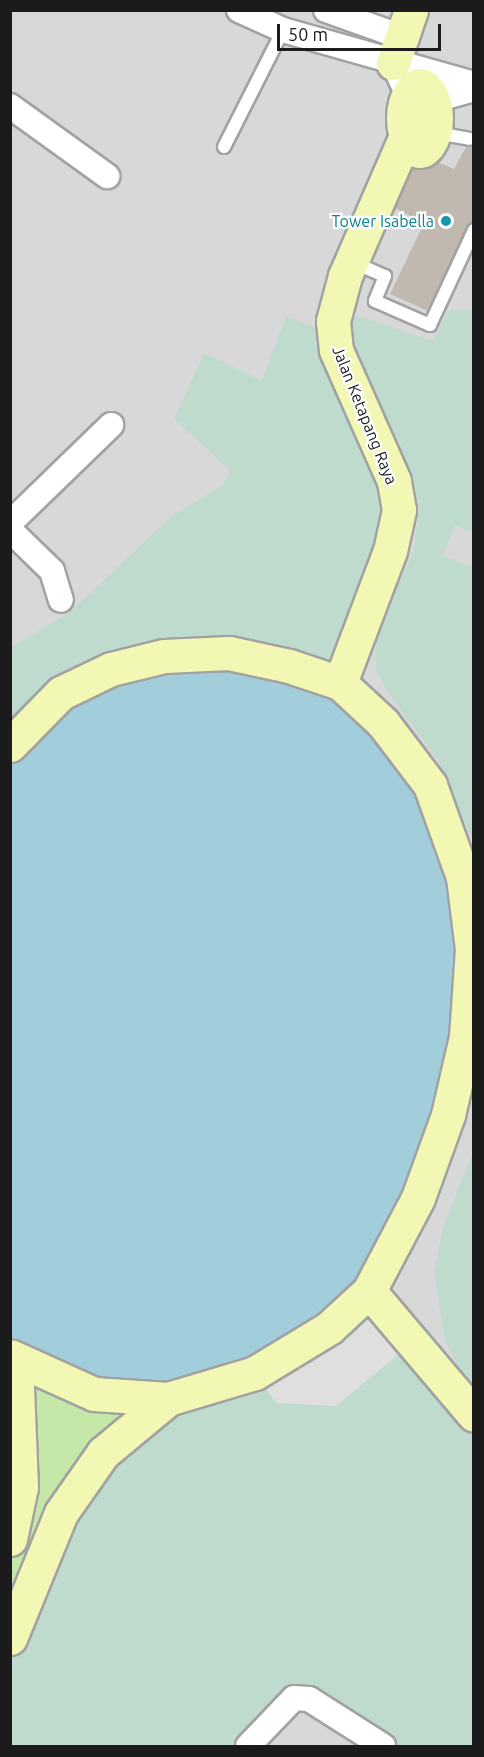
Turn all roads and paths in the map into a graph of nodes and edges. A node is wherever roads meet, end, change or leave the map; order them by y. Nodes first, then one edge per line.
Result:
1 (239, 10) edge
2 (326, 10) edge
3 (283, 30) junction
4 (411, 77) edge
5 (474, 84) edge
6 (474, 89) edge
7 (10, 106) edge
8 (470, 139) dead end
9 (224, 147) dead end
10 (107, 176) dead end
11 (474, 230) edge
12 (352, 261) junction
13 (111, 425) dead end
14 (10, 523) edge
15 (10, 530) edge
16 (61, 600) dead end
17 (340, 683) junction
18 (10, 745) edge
19 (369, 1291) junction
20 (13, 1359) edge
21 (168, 1399) junction
22 (474, 1415) edge
23 (10, 1539) edge
24 (10, 1638) edge
25 (248, 1746) edge
26 (384, 1746) edge

1 - 3 street
2 - 4 street
3 - 4 street
3 - 9 lane
4 - 5 street
4 - 6 street
4 - 8 lane
4 - 12 street, Jalan Ketapang Raya
7 - 10 street
11 - 12 lane
12 - 17 street, Jalan Ketapang Raya
13 - 14 street
15 - 16 street
17 - 18 street
17 - 19 street
19 - 21 street
19 - 22 street
20 - 21 street
20 - 23 street
21 - 24 street
25 - 26 street

